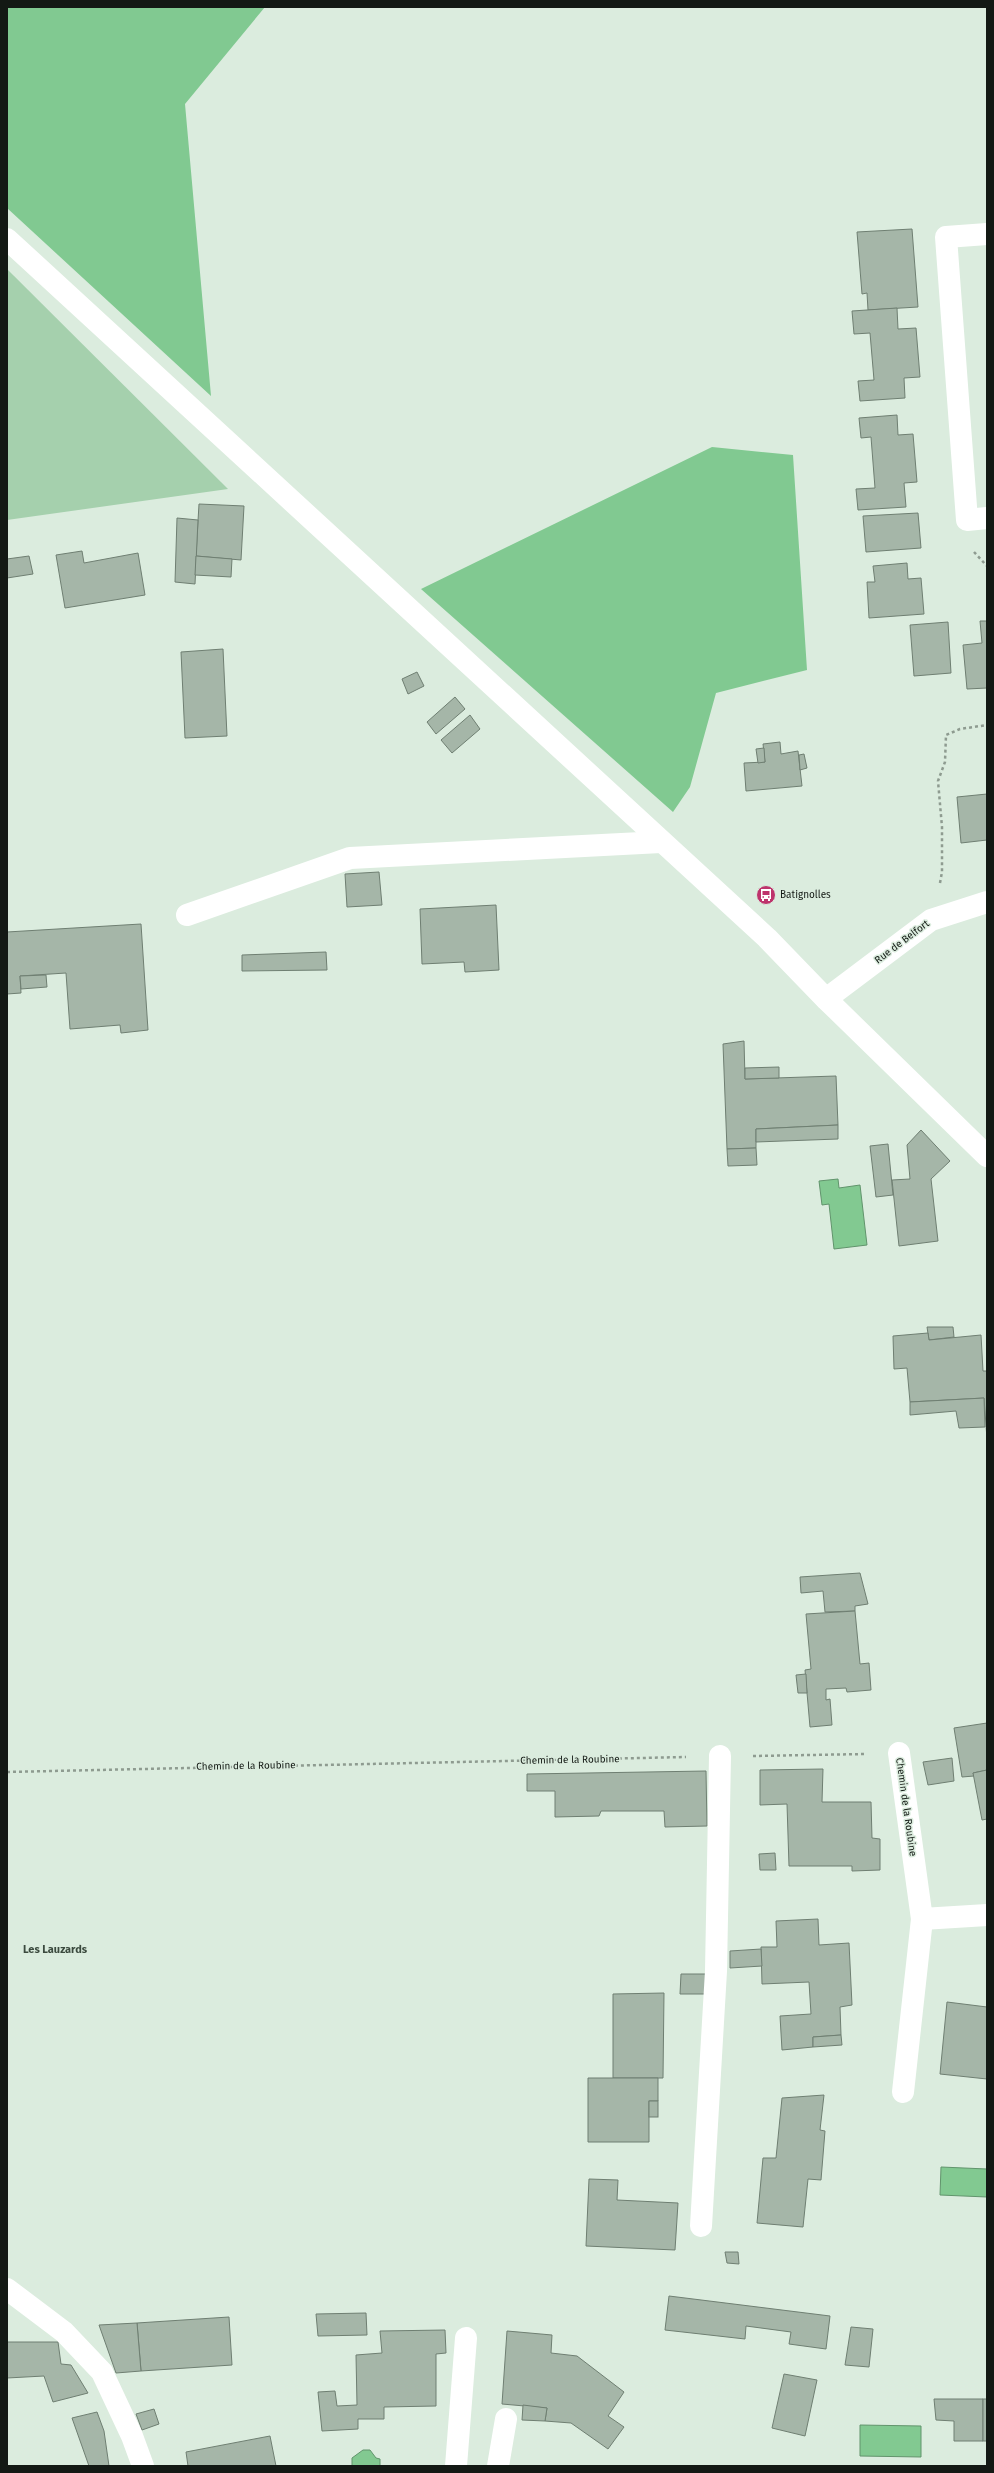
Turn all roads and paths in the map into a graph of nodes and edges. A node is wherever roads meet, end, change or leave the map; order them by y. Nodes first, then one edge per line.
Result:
1 (987, 234) edge
2 (7, 239) edge
3 (987, 518) edge
4 (987, 725) edge
5 (661, 842) junction
6 (987, 902) edge
7 (187, 915) dead end
8 (931, 920) junction
9 (826, 999) junction
10 (987, 1156) edge
11 (899, 1753) joint
12 (720, 1756) junction
13 (7, 1772) edge
14 (987, 1915) edge
15 (922, 1919) junction
16 (903, 2092) dead end
17 (701, 2226) dead end
18 (7, 2288) edge
19 (466, 2338) dead end
20 (506, 2419) dead end
21 (143, 2466) edge
22 (456, 2466) edge
23 (498, 2466) edge

1 - 3 street
2 - 5 street
4 - 8 path
5 - 7 street
5 - 9 street
6 - 8 street, Rue de Belfort
8 - 9 street, Rue de Belfort
9 - 10 street
11 - 12 path, Chemin de la Roubine
11 - 15 street, Chemin de la Roubine
12 - 13 path, Chemin de la Roubine
12 - 17 street
14 - 15 street
15 - 16 street, Chemin de la Roubine
18 - 21 street
19 - 22 street
20 - 23 street

